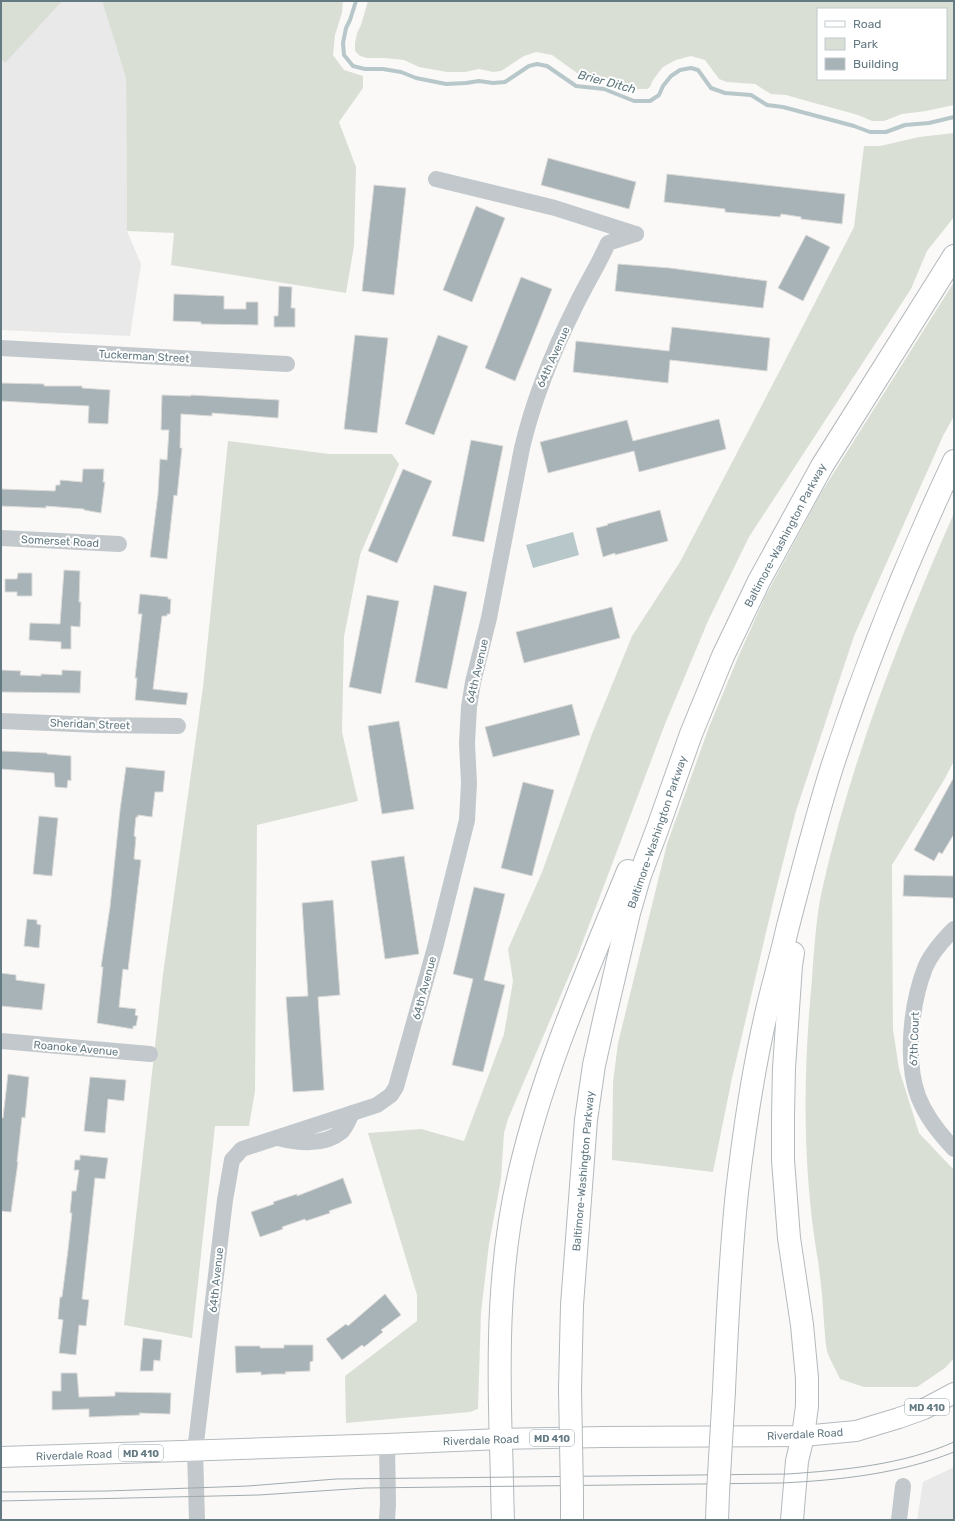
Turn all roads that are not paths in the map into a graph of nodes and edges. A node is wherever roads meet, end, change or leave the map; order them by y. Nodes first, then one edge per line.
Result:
1 (436, 179) dead end
2 (954, 256) edge
3 (1, 348) edge
4 (288, 364) dead end
5 (954, 461) edge
6 (1, 538) edge
7 (119, 544) dead end
8 (1, 721) edge
9 (178, 726) dead end
10 (691, 734) junction
11 (815, 824) junction
12 (954, 928) edge
13 (1, 1040) edge
14 (150, 1054) dead end
15 (954, 1149) edge
16 (954, 1393) edge
17 (803, 1436) junction
18 (501, 1439) junction
19 (387, 1444) junction
20 (195, 1451) junction
21 (1, 1457) edge
22 (903, 1486) dead end
23 (197, 1520) edge
24 (387, 1520) edge
25 (503, 1520) edge
26 (572, 1520) edge
27 (717, 1520) edge
28 (792, 1520) edge
29 (899, 1520) edge

1 - 20 street, 64th Avenue
2 - 10 highway, Baltimore-Washington Parkway
3 - 4 street, Tuckerman Street
5 - 11 highway
6 - 7 street, Somerset Road
8 - 9 street, Sheridan Street
10 - 18 highway
10 - 26 highway, Baltimore-Washington Parkway, bridge
11 - 17 highway
11 - 27 highway, bridge
12 - 15 street, 67th Court
13 - 14 street, Roanoke Avenue
16 - 17 main road, Riverdale Road / MD 410
17 - 18 main road, Riverdale Road / MD 410
17 - 28 highway
18 - 19 main road, Riverdale Road / MD 410
18 - 25 highway
19 - 20 main road, Riverdale Road / MD 410
19 - 24 street
20 - 21 main road, Riverdale Road / MD 410
20 - 23 street, 64th Avenue
22 - 29 street

